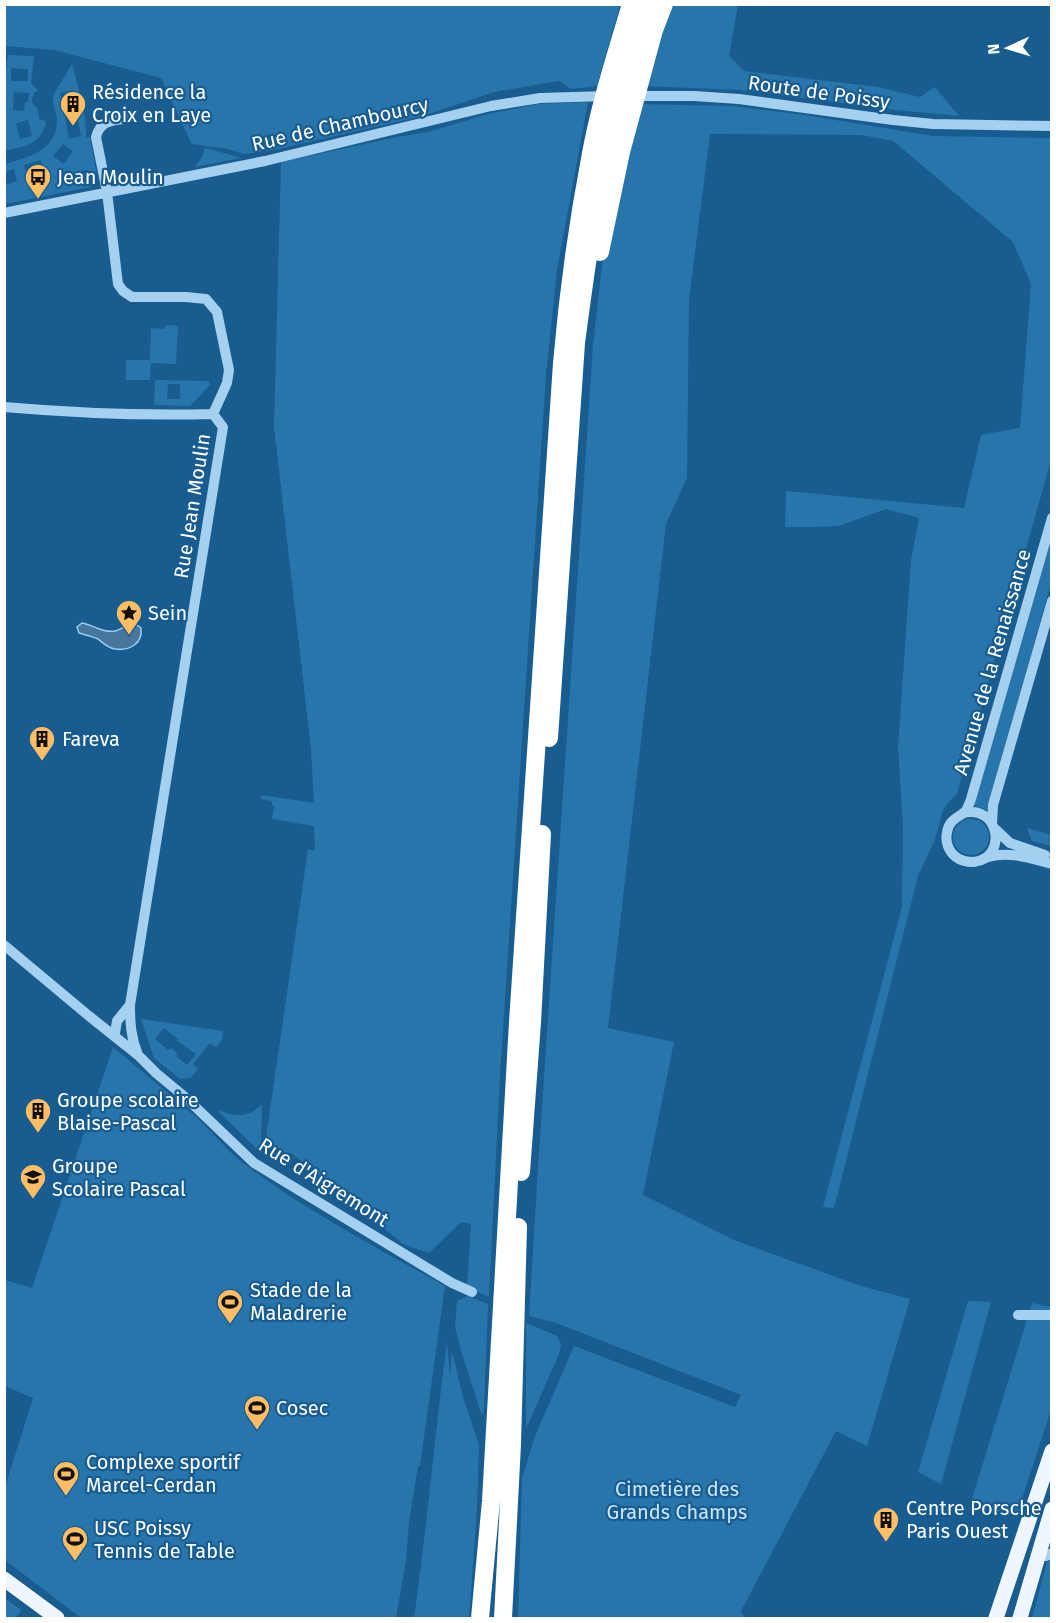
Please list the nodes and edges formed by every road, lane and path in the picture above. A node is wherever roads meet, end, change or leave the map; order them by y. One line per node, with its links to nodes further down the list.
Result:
1 (631, 4): 30 (highway)
2 (646, 4): 9 (highway)
3 (664, 4): 9 (highway)
4 (581, 96): 6 (street, Route de Poissy); 7 (street, Rue de Chambourcy)
5 (129, 118): 7 (street)
6 (1052, 126)
7 (107, 192): 8 (street, Rue de Chambourcy); 11 (street, Rue Jean Moulin)
8 (4, 213)
9 (574, 383): 30 (highway)
10 (4, 408): 11 (street)
11 (213, 414): 20 (street, Rue Jean Moulin)
12 (1052, 518): 14 (street, Avenue de la Renaissance)
13 (1052, 601): 15 (street, Avenue de la Renaissance)
14 (963, 813): 15 (street); 17 (street)
15 (993, 826): 16 (street); 17 (street)
16 (1052, 857)
17 (985, 858): 18 (street)
18 (1052, 864)
19 (4, 945): 21 (street, Rue d'Aigremont)
20 (130, 1005): 22 (street); 23 (street, Rue Jean Moulin)
21 (95, 1021): 22 (street); 24 (street, Rue d'Aigremont)
22 (117, 1021): 24 (street)
23 (130, 1027): 24 (street); 25 (street, Rue Jean Moulin)
24 (113, 1034): 25 (street, Rue d'Aigremont)
25 (138, 1055): 26 (street, Rue d'Aigremont)
26 (472, 1292)
27 (1018, 1315): 28 (street)
28 (1052, 1315)
29 (1052, 1453): 40 (main road); 41 (main road)
30 (500, 1501): 36 (highway); 37 (highway); 38 (highway); 39 (highway)
31 (1052, 1509): 42 (main road)
32 (1052, 1537): 33 (main road)
33 (1049, 1554): 43 (main road)
34 (4, 1579): 35 (main road)
35 (57, 1618)
36 (480, 1618)
37 (490, 1618)
38 (503, 1618)
39 (511, 1618)
40 (996, 1618)
41 (1004, 1618)
42 (1020, 1618)
43 (1028, 1618)

